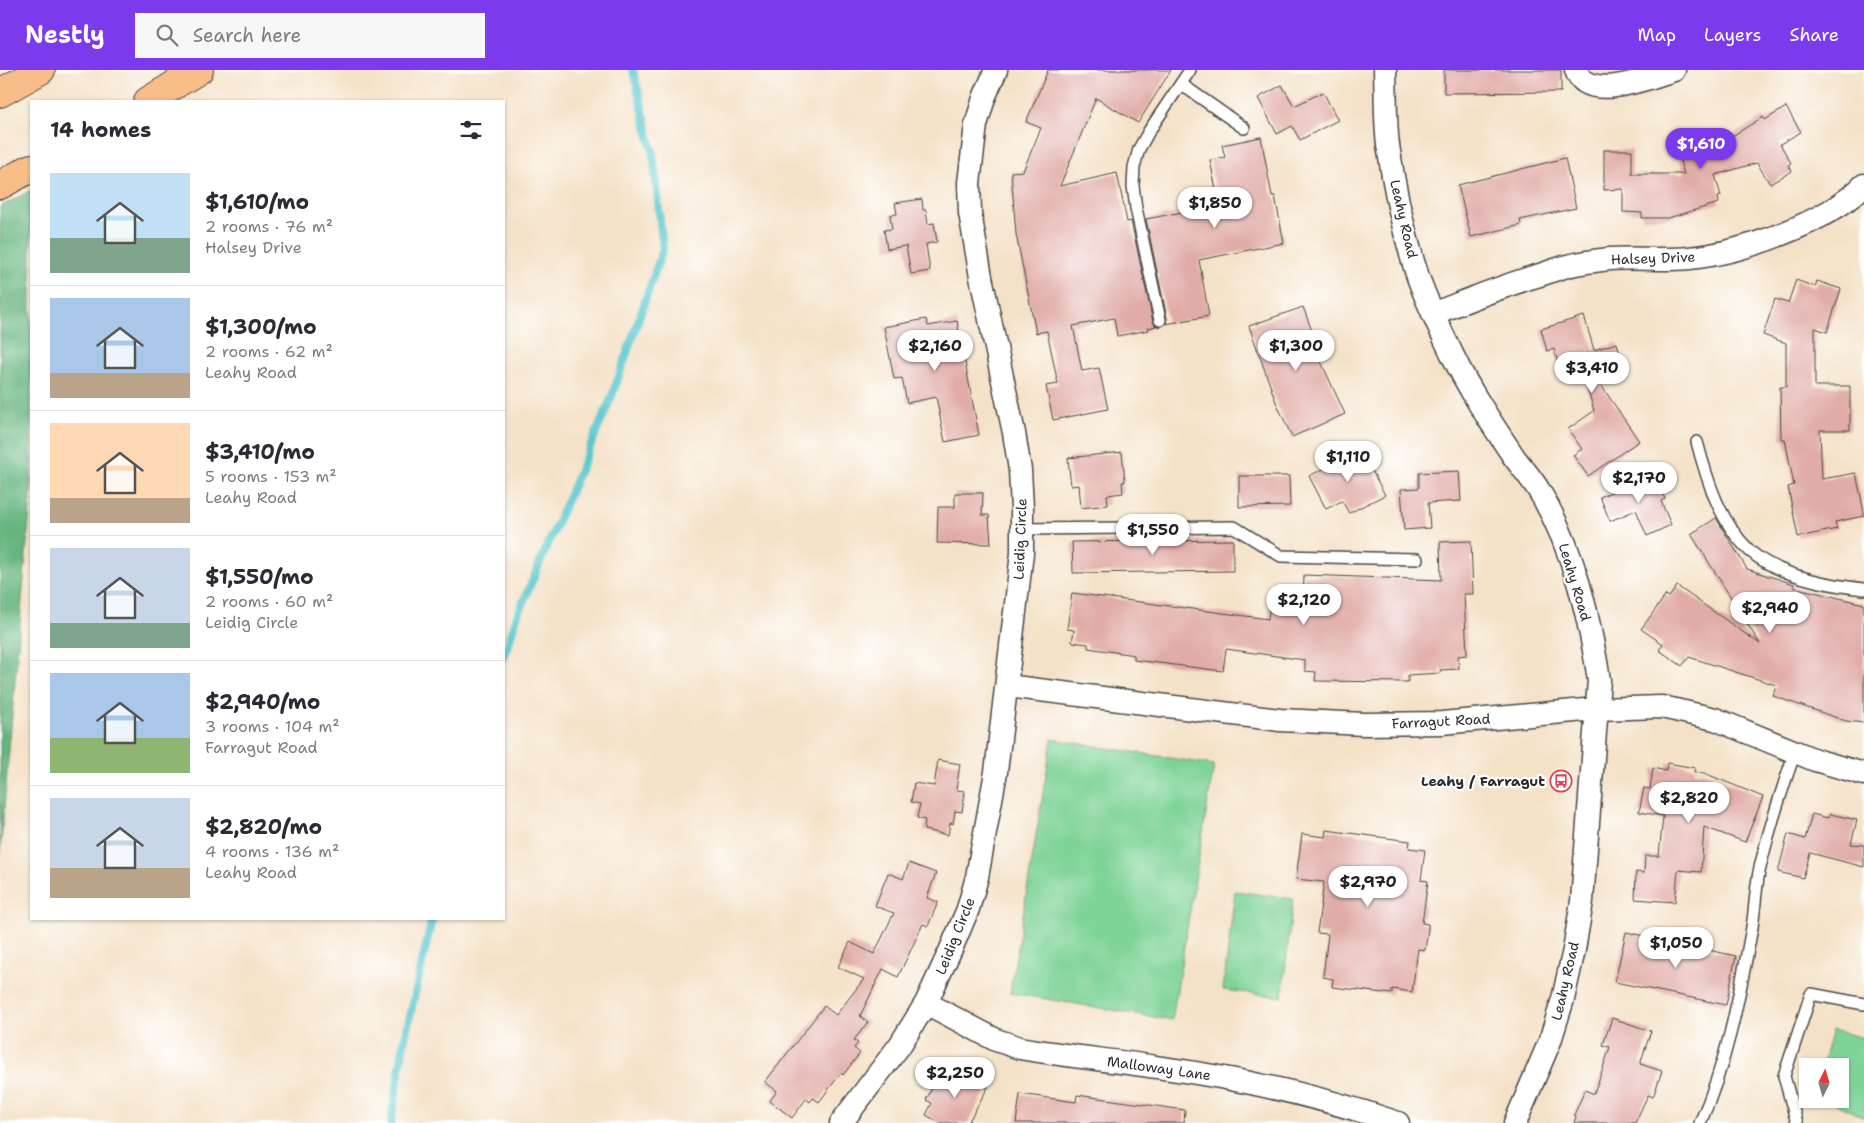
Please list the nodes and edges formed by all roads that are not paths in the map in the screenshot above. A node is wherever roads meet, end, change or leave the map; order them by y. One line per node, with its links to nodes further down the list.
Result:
1 (41, 70): 9 (highway)
2 (199, 70): 10 (highway)
3 (996, 70): 18 (street, Leidig Circle)
4 (1190, 70): 8 (lane)
5 (1385, 70): 15 (street, Leahy Road)
6 (1576, 70): 7 (street)
7 (1674, 70)
8 (1180, 84): 11 (lane); 16 (lane)
9 (0, 93)
10 (150, 100)
11 (1244, 128)
12 (30, 169): 13 (highway)
13 (0, 185)
14 (1860, 198): 15 (street, Halsey Drive)
15 (1433, 314): 22 (street, Leahy Road)
16 (1160, 320)
17 (1697, 442): 20 (lane)
18 (1022, 529): 19 (lane); 21 (street, Leidig Circle)
19 (1417, 559)
20 (1864, 589)
21 (1007, 686): 22 (street, Farragut Road); 25 (street, Leidig Circle)
22 (1596, 709): 23 (street, Farragut Road); 29 (street, Leahy Road)
23 (1795, 752): 24 (street, Farragut Road); 30 (lane)
24 (1864, 774)
25 (926, 1003): 27 (street, Leidig Circle); 28 (street, Malloway Lane)
26 (1864, 1004): 31 (lane)
27 (841, 1123)
28 (1398, 1123)
29 (1515, 1123)
30 (1700, 1123)
31 (1796, 1123)

